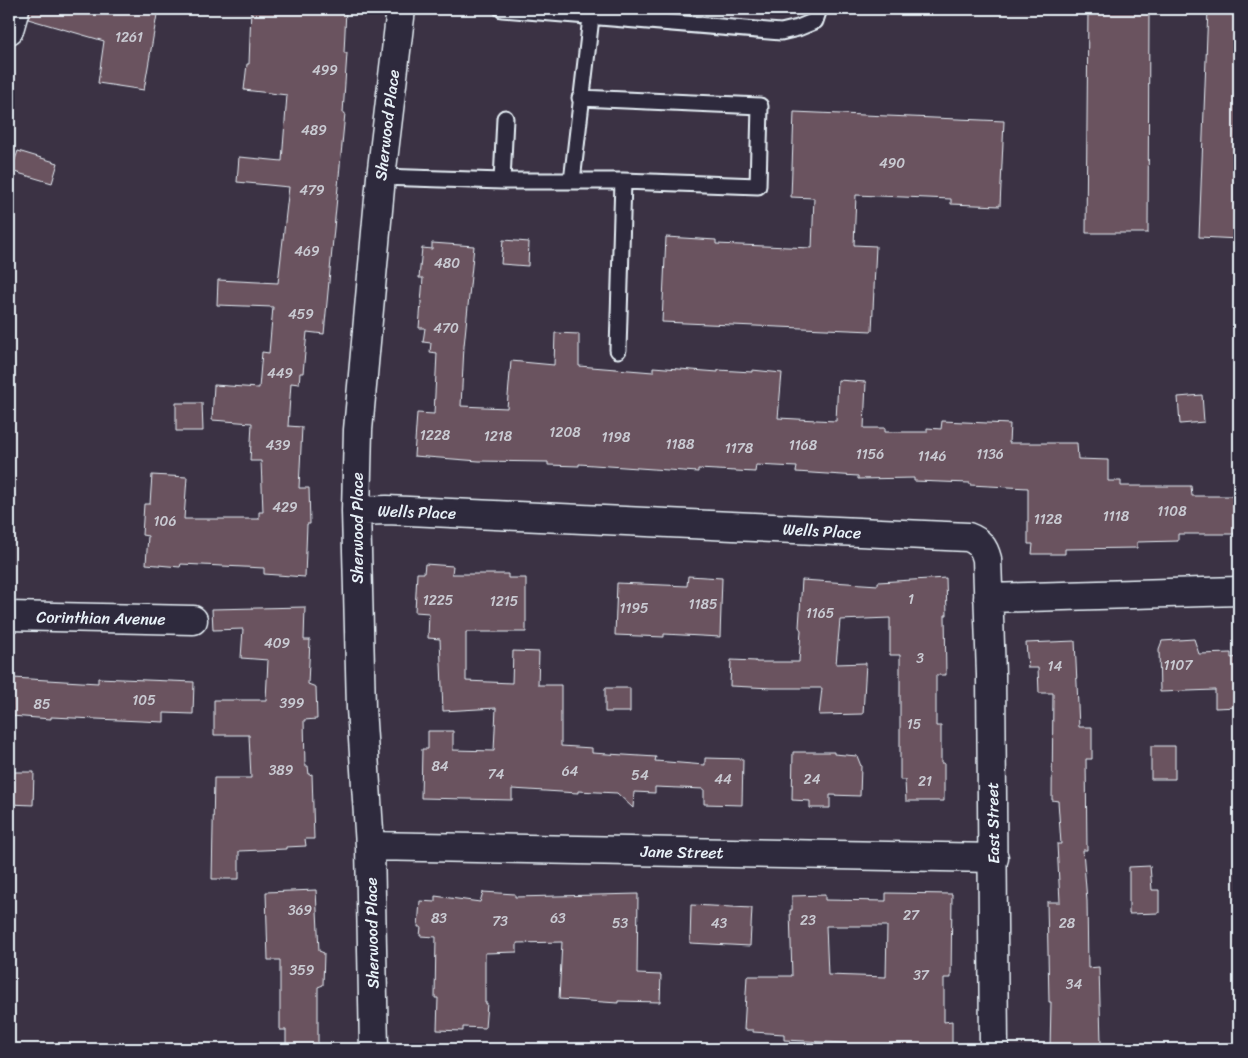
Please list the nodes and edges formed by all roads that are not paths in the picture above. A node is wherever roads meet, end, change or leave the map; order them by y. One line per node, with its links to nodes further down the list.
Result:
1 (15, 9): 6 (street)
2 (401, 9): 9 (street, Sherwood Place)
3 (502, 9): 5 (lane)
4 (819, 9): 5 (lane)
5 (591, 13): 7 (lane)
6 (9, 30)
7 (580, 98): 11 (lane); 12 (lane)
8 (505, 118): 10 (lane)
9 (381, 177): 10 (lane); 14 (street, Sherwood Place)
10 (502, 180): 11 (lane)
11 (572, 181): 12 (lane)
12 (623, 181): 13 (lane)
13 (618, 350)
14 (356, 511): 16 (street, Wells Place); 19 (street, Sherwood Place)
15 (1239, 591): 16 (street)
16 (988, 598): 20 (street, East Street)
17 (9, 616): 18 (street, Corinthian Avenue)
18 (193, 620)
19 (370, 846): 20 (street, Jane Street); 21 (street, Sherwood Place)
20 (994, 858): 22 (street, East Street)
21 (374, 1049)
22 (994, 1049)

